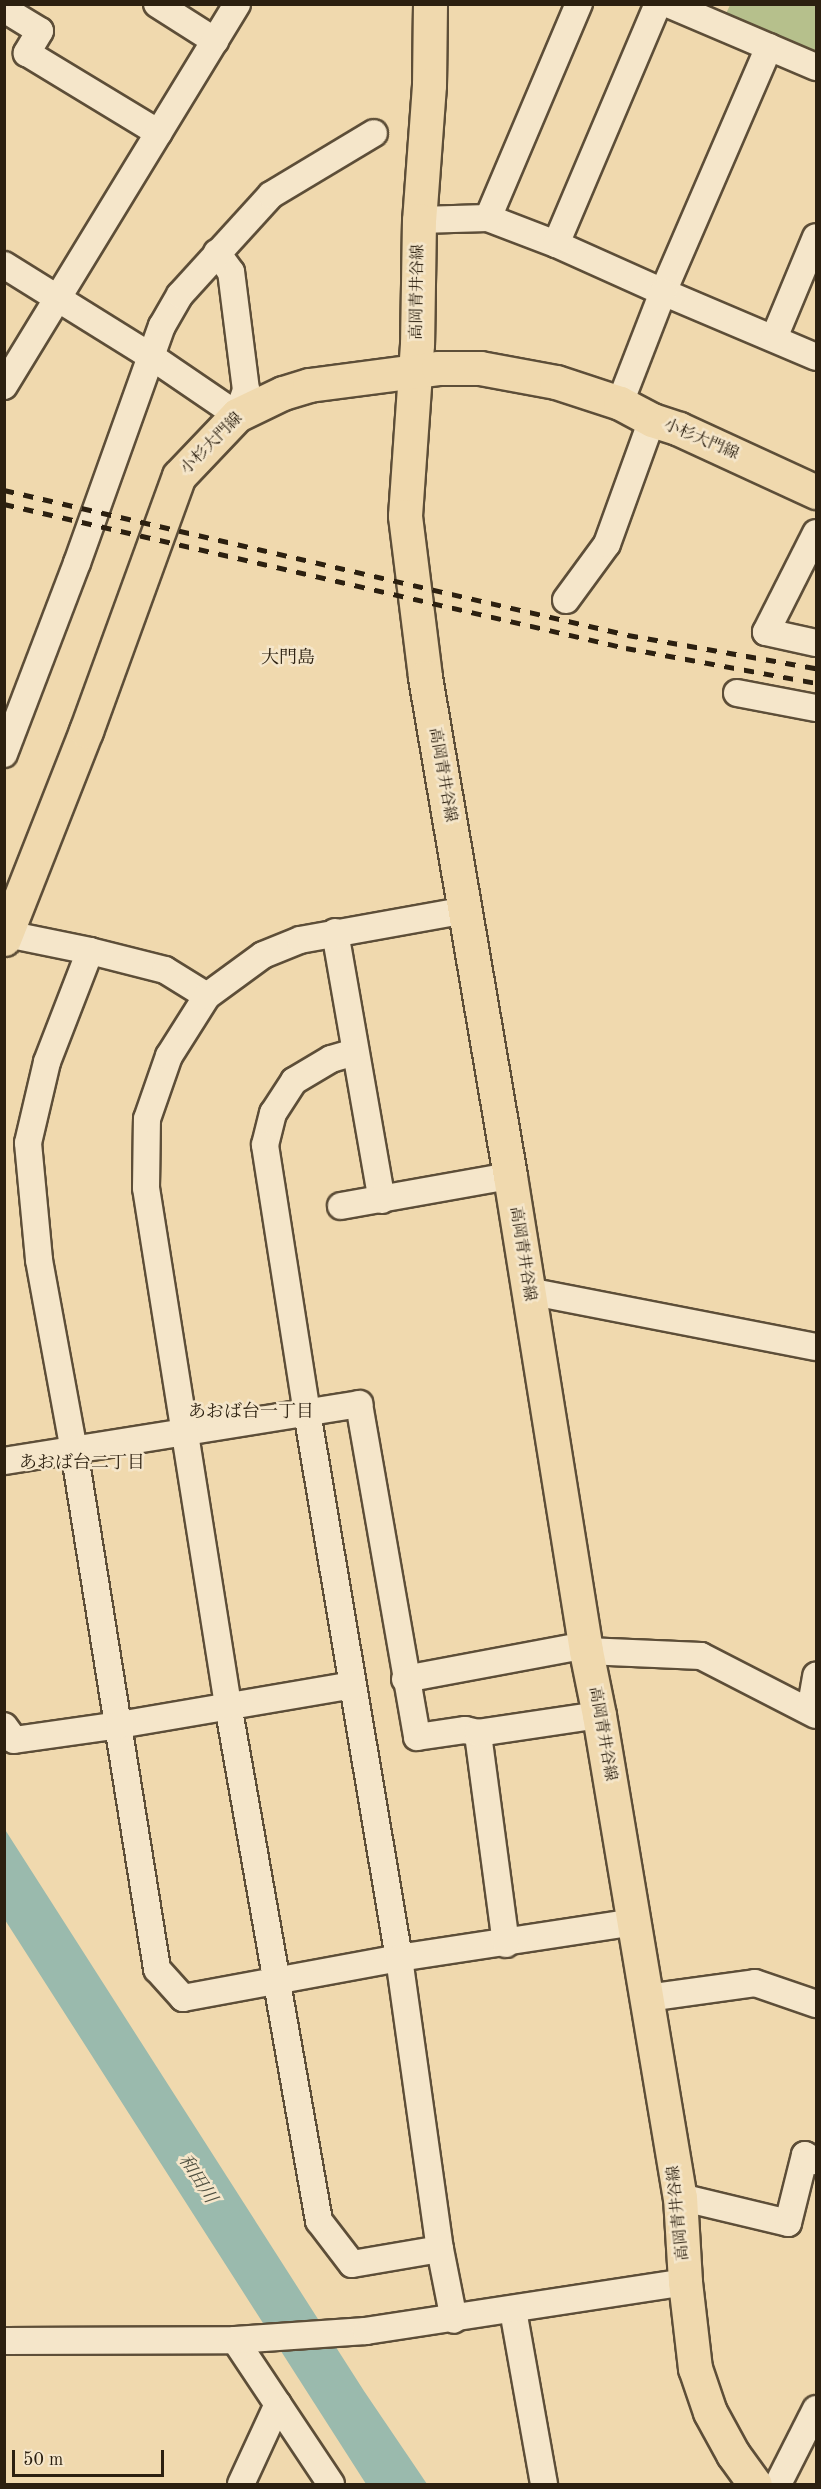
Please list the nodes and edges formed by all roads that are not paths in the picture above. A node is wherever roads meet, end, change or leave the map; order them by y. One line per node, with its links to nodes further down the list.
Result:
1 (156, 4): 8 (street)
2 (237, 4): 8 (street)
3 (430, 4): 14 (main road, 高岡青井谷線)
4 (579, 4): 13 (street)
5 (658, 4): 16 (street)
6 (668, 4): 9 (street)
7 (4, 9): 12 (street)
8 (215, 41): 12 (street)
9 (769, 47): 10 (street); 19 (street)
10 (816, 68)
11 (374, 133): 17 (street)
12 (159, 134): 20 (street)
13 (488, 218): 14 (street); 16 (street)
14 (419, 220): 24 (main road, 高岡青井谷線)
15 (816, 237): 21 (street)
16 (556, 244): 19 (street)
17 (217, 253): 22 (street); 27 (street)
18 (4, 265): 20 (street)
19 (663, 292): 21 (street); 26 (street)
20 (57, 299): 22 (street); 25 (street)
21 (774, 338): 23 (street)
22 (152, 357): 27 (street); 35 (street)
23 (816, 357)
24 (414, 372): 26 (main road, 小杉大門線); 27 (main road, 小杉大門線); 36 (main road, 高岡青井谷線)
25 (4, 386)
26 (620, 403): 28 (main road, 小杉大門線)
27 (237, 415): 38 (main road, 小杉大門線)
28 (652, 420): 29 (main road, 小杉大門線); 31 (street)
29 (816, 492)
30 (816, 533): 32 (street)
31 (566, 600)
32 (816, 643)
33 (737, 693): 34 (street)
34 (816, 708)
35 (4, 754)
36 (466, 909): 37 (street); 42 (main road, 高岡青井谷線)
37 (335, 932): 40 (street); 41 (street)
38 (6, 937): 39 (street)
39 (90, 951): 40 (street); 49 (street)
40 (207, 996): 48 (street)
41 (355, 1052): 43 (street); 47 (street)
42 (510, 1176): 43 (street); 45 (main road, 高岡青井谷線)
43 (382, 1200): 44 (street)
44 (341, 1206)
45 (528, 1291): 46 (street); 51 (main road, 高岡青井谷線)
46 (816, 1347)
47 (307, 1412): 48 (street); 53 (street); 54 (street)
48 (185, 1431): 49 (street); 55 (street)
49 (74, 1450): 50 (street); 58 (street)
50 (4, 1461)
51 (586, 1648): 53 (street); 56 (street); 57 (main road, 高岡青井谷線)
52 (816, 1676): 56 (street)
53 (405, 1679): 60 (street)
54 (353, 1685): 55 (street); 63 (street)
55 (228, 1705): 58 (street); 64 (street)
56 (813, 1713)
57 (600, 1715): 60 (street); 61 (main road, 高岡青井谷線)
58 (118, 1725): 59 (street); 64 (street)
59 (4, 1726)
60 (478, 1733): 62 (street)
61 (634, 1922): 62 (street); 65 (main road, 高岡青井谷線)
62 (506, 1944): 63 (street)
63 (399, 1958): 64 (street); 69 (street)
64 (276, 1983): 69 (street)
65 (647, 1998): 66 (street); 68 (main road, 高岡青井谷線)
66 (816, 2004)
67 (816, 2161): 68 (street)
68 (680, 2197): 70 (main road, 高岡青井谷線)
69 (440, 2249): 72 (street)
70 (685, 2282): 71 (street); 80 (main road, 高岡青井谷線)
71 (513, 2310): 72 (street); 79 (street)
72 (454, 2320): 73 (street)
73 (235, 2340): 74 (street); 75 (street)
74 (4, 2341)
75 (278, 2404): 77 (street); 78 (street)
76 (816, 2409): 81 (street)
77 (241, 2484)
78 (331, 2484)
79 (544, 2484)
80 (755, 2484)
81 (778, 2484)

